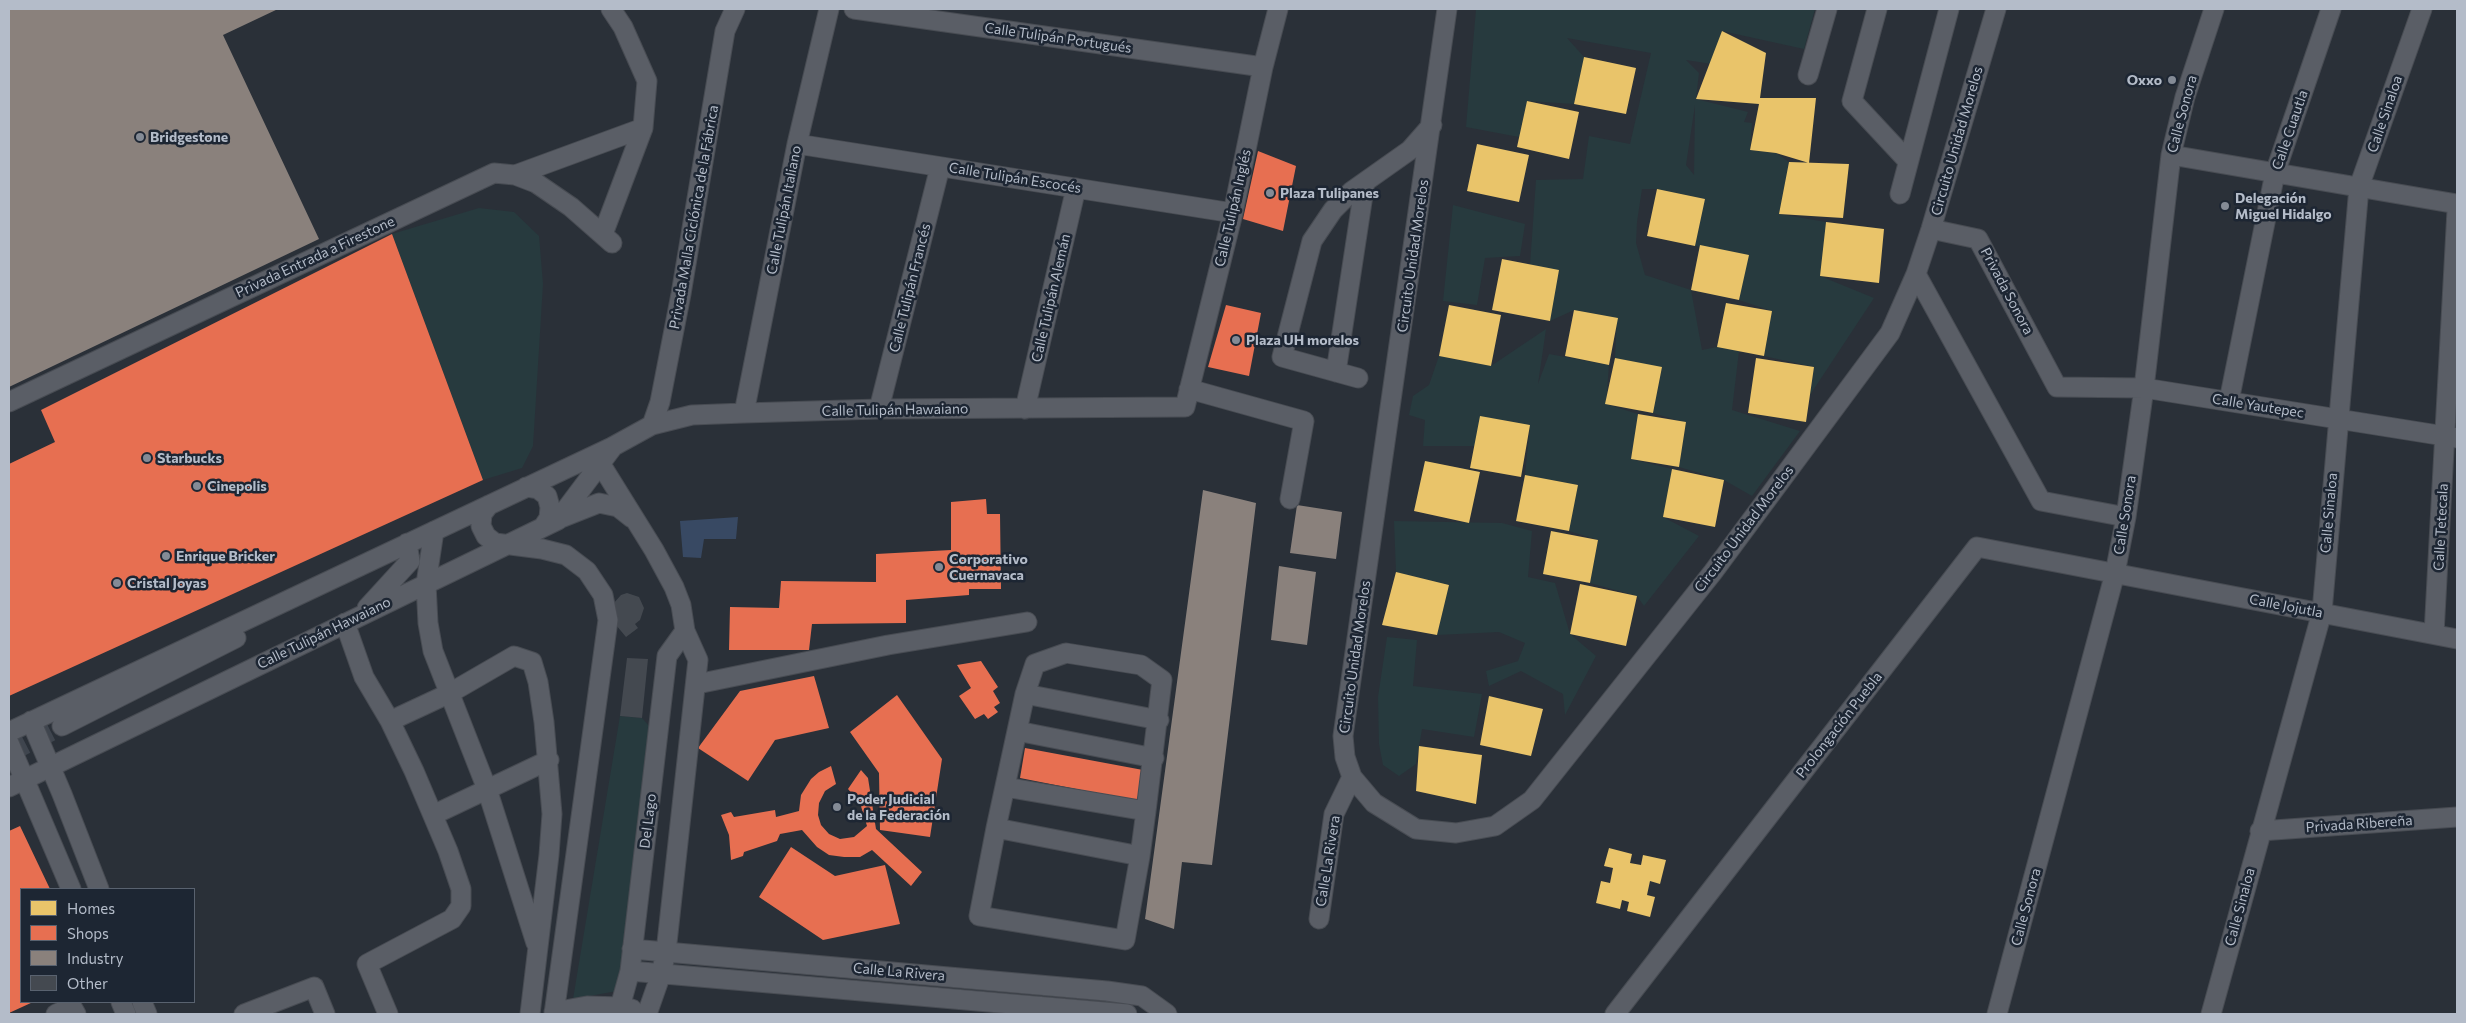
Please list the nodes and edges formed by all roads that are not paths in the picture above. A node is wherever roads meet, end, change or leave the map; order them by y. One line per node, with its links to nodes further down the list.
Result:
1 (611, 9): 17 (street)
2 (735, 9): 45 (street, Privada Malla Ciclónica de la Fábrica)
3 (829, 9): 18 (street, Calle Tulipán Italiano)
4 (854, 9): 14 (street, Calle Tulipán Portugués)
5 (1278, 9): 14 (street, Calle Tulipán Inglés)
6 (1447, 9): 16 (street, Circuito Unidad Morelos)
7 (1827, 9): 15 (street)
8 (1877, 9): 20 (street)
9 (1949, 9): 20 (street)
10 (1996, 9): 31 (street, Circuito Unidad Morelos)
11 (2214, 9): 19 (street, Calle Sonora)
12 (2331, 9): 22 (street, Calle Cuautla)
13 (2422, 9): 25 (street, Calle Sinaloa)
14 (1263, 67): 30 (street, Calle Tulipán Inglés)
15 (1808, 75)
16 (1432, 125): 24 (street); 79 (street, Circuito Unidad Morelos)
17 (643, 128): 23 (street); 23 (street, Privada Entrada a Firestone)
18 (797, 144): 21 (street, Calle Tulipán Escocés); 43 (street, Calle Tulipán Italiano)
19 (2171, 155): 22 (street); 36 (street, Calle Sonora)
20 (1907, 160): 27 (street)
21 (940, 167): 26 (street, Calle Tulipán Escocés); 41 (street, Calle Tulipán Francés)
22 (2275, 173): 25 (street); 39 (street, Calle Cuautla)
23 (515, 175): 38 (street, Privada Entrada a Firestone)
24 (1365, 182): 33 (street); 33 (street)
25 (2359, 187): 28 (street); 44 (street, Calle Sinaloa)
26 (1076, 188): 30 (street, Calle Tulipán Escocés); 42 (street, Calle Tulipán Alemán)
27 (1900, 194)
28 (2457, 204)
29 (2457, 210): 46 (street, Calle Tetecala)
30 (1233, 213): 37 (street, Calle Tulipán Inglés)
31 (1931, 229): 32 (street, Circuito Unidad Morelos); 35 (street, Privada Sonora)
32 (1916, 274): 51 (street); 79 (street, Circuito Unidad Morelos)
33 (1336, 372): 34 (street)
34 (1358, 378)
35 (2057, 387): 36 (street, Calle Yautepec)
36 (2144, 388): 39 (street, Calle Yautepec); 51 (street, Calle Sonora)
37 (1189, 389): 40 (street, Calle Tulipán Inglés); 49 (street)
38 (9, 402)
39 (2229, 402): 44 (street, Calle Yautepec)
40 (1185, 407): 42 (street, Calle Tulipán Hawaiano)
41 (879, 409): 42 (street, Calle Tulipán Hawaiano); 43 (street, Calle Tulipán Hawaiano)
42 (1025, 409)
43 (744, 413): 45 (street, Calle Tulipán Hawaiano)
44 (2337, 418): 46 (street, Calle Yautepec); 60 (street, Calle Sinaloa)
45 (652, 425): 47 (street, Calle Tulipán Hawaiano)
46 (2452, 437): 64 (street, Calle Tetecala)
47 (598, 459): 48 (street, Calle Tulipán Hawaiano); 52 (street); 53 (street, Calle Tulipán Hawaiano)
48 (526, 487): 50 (street, Calle Tulipán Hawaiano); 53 (street)
49 (1290, 499)
50 (489, 505): 54 (street, Calle Tulipán Hawaiano); 56 (street)
51 (2126, 517): 57 (street, Calle Sonora)
52 (634, 521): 53 (street); 63 (street)
53 (550, 524): 56 (street, Calle Tulipán Hawaiano)
54 (434, 530): 55 (street, Calle Tulipán Hawaiano); 59 (street)
55 (407, 543): 58 (street, Calle Tulipán Hawaiano); 61 (street)
56 (507, 544): 59 (street, Calle Tulipán Hawaiano); 100 (street)
57 (2115, 573): 60 (street, Calle Jojutla); 110 (street, Prolongación Puebla); 111 (street, Calle Sonora)
58 (328, 581): 70 (street, Calle Tulipán Hawaiano); 72 (street)
59 (426, 584): 61 (street, Calle Tulipán Hawaiano); 67 (street)
60 (2322, 612): 64 (street, Calle Jojutla); 87 (street, Calle Sinaloa)
61 (352, 620): 71 (street); 78 (street, Calle Tulipán Hawaiano)
62 (1026, 622): 66 (street)
63 (685, 631): 66 (street); 93 (street, Del Lago)
64 (2434, 634): 65 (street, Calle Jojutla)
65 (2457, 639)
66 (697, 684): 94 (street)
67 (450, 693): 71 (street); 77 (street); 82 (street)
68 (1025, 694): 69 (street); 69 (street); 73 (street)
69 (1159, 720): 76 (street)
70 (31, 721): 74 (street, Calle Tulipán Hawaiano); 78 (street)
71 (390, 721): 84 (street)
72 (62, 726)
73 (1017, 731): 76 (street); 81 (street)
74 (9, 732)
75 (9, 743): 80 (street)
76 (1154, 758): 83 (street)
77 (548, 760): 82 (street); 92 (street)
78 (50, 767): 80 (street, Calle Tulipán Hawaiano); 90 (street)
79 (1352, 777): 91 (street, Calle La Rivera)
80 (17, 783): 89 (street)
81 (1005, 787): 83 (street); 86 (street)
82 (487, 789): 84 (street); 92 (street)
83 (1146, 811): 88 (street)
84 (433, 815): 106 (street)
85 (2457, 816): 87 (street, Privada Ribereña)
86 (996, 828): 88 (street); 88 (street)
87 (2260, 831): 112 (street, Calle Sinaloa)
88 (1140, 856)
89 (71, 888)
90 (99, 888)
91 (1319, 919)
92 (537, 949): 107 (street)
93 (632, 949): 94 (street, Calle La Rivera); 95 (street, Del Lago)
94 (666, 952): 96 (street); 97 (street, Calle La Rivera)
95 (630, 971): 96 (street, Calle La Rivera); 98 (street, Del Lago)
96 (661, 974): 99 (street, Calle La Rivera); 108 (street)
97 (1107, 991): 99 (street); 101 (street, Calle La Rivera)
98 (620, 1010): 100 (street); 108 (street)
99 (1105, 1012): 109 (street, Calle La Rivera)
100 (554, 1013)
101 (1157, 1013)
102 (56, 1014): 103 (street)
103 (76, 1014)
104 (244, 1014): 105 (street)
105 (325, 1014)
106 (388, 1014)
107 (530, 1014)
108 (647, 1014)
109 (1127, 1014)
110 (1615, 1014)
111 (1998, 1014)
112 (2211, 1014)

